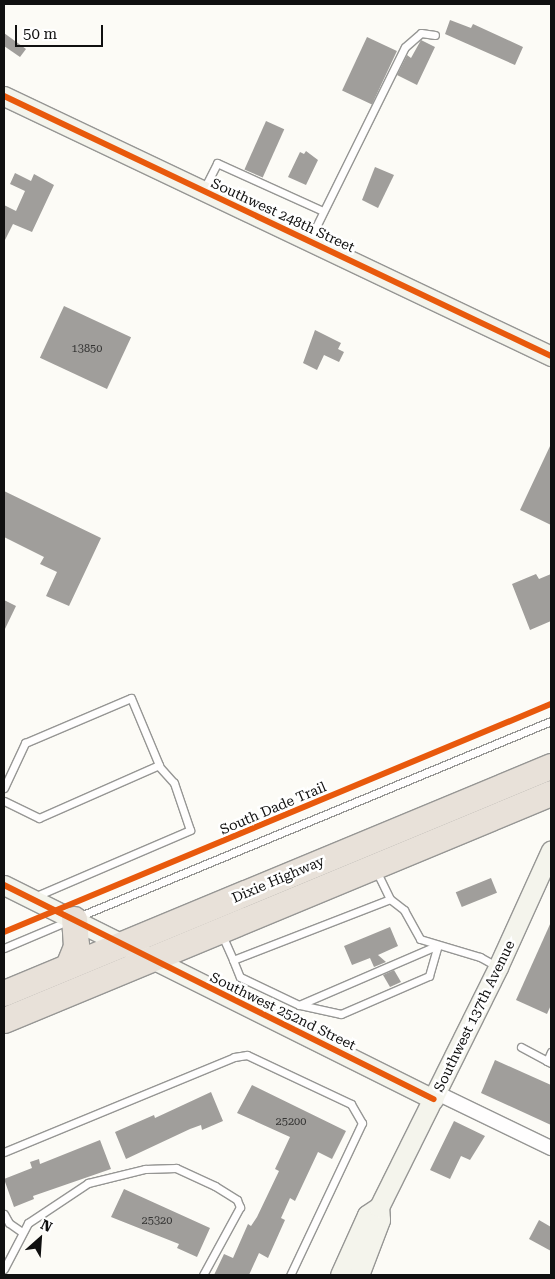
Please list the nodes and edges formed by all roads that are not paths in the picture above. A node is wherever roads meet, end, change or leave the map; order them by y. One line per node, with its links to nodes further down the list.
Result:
1 (435, 35): 4 (lane)
2 (4, 96): 3 (street, Southwest 248th Street)
3 (203, 192): 4 (lane); 5 (street, Southwest 248th Street)
4 (323, 211): 5 (lane)
5 (309, 241): 6 (street, Southwest 248th Street)
6 (551, 356)
7 (551, 722): 19 (lane)
8 (158, 765): 11 (lane); 13 (lane); 17 (lane)
9 (551, 766): 10 (highway, Dixie Highway)
10 (507, 784): 15 (highway); 21 (highway, Dixie Highway)
11 (4, 788)
12 (551, 793): 15 (highway, Dixie Highway)
13 (4, 801)
14 (551, 850): 27 (street, Southwest 137th Avenue)
15 (374, 866): 18 (lane); 20 (highway, Dixie Highway)
16 (4, 885): 17 (street, Southwest 252nd Street)
17 (31, 898): 19 (street, Southwest 252nd Street)
18 (390, 899): 22 (lane); 25 (lane)
19 (74, 919): 21 (street, Southwest 252nd Street); 23 (lane); 26 (highway)
20 (220, 930): 24 (highway, Dixie Highway); 25 (lane)
21 (122, 944): 24 (street, Southwest 252nd Street); 26 (highway, Dixie Highway)
22 (438, 945): 27 (lane); 29 (lane); 29 (lane)
23 (4, 948)
24 (149, 959): 30 (highway, Dixie Highway); 34 (street, Southwest 252nd Street)
25 (233, 960): 29 (lane)
26 (68, 966): 28 (highway, Dixie Highway)
27 (498, 967): 34 (street, Southwest 137th Avenue)
28 (4, 993)
29 (299, 1005)
30 (4, 1020)
31 (521, 1048): 33 (lane)
32 (551, 1052): 33 (lane)
33 (549, 1062)
34 (435, 1096): 35 (street, Southwest 252nd Street); 37 (street, Southwest 137th Avenue)
35 (551, 1148)
36 (4, 1152): 43 (lane)
37 (379, 1207): 41 (street, Southwest 137th Avenue); 44 (street, Southwest 137th Avenue)
38 (4, 1214): 39 (lane)
39 (22, 1232): 40 (lane); 42 (lane)
40 (4, 1269)
41 (364, 1274)
42 (203, 1275)
43 (290, 1275)
44 (340, 1275)

